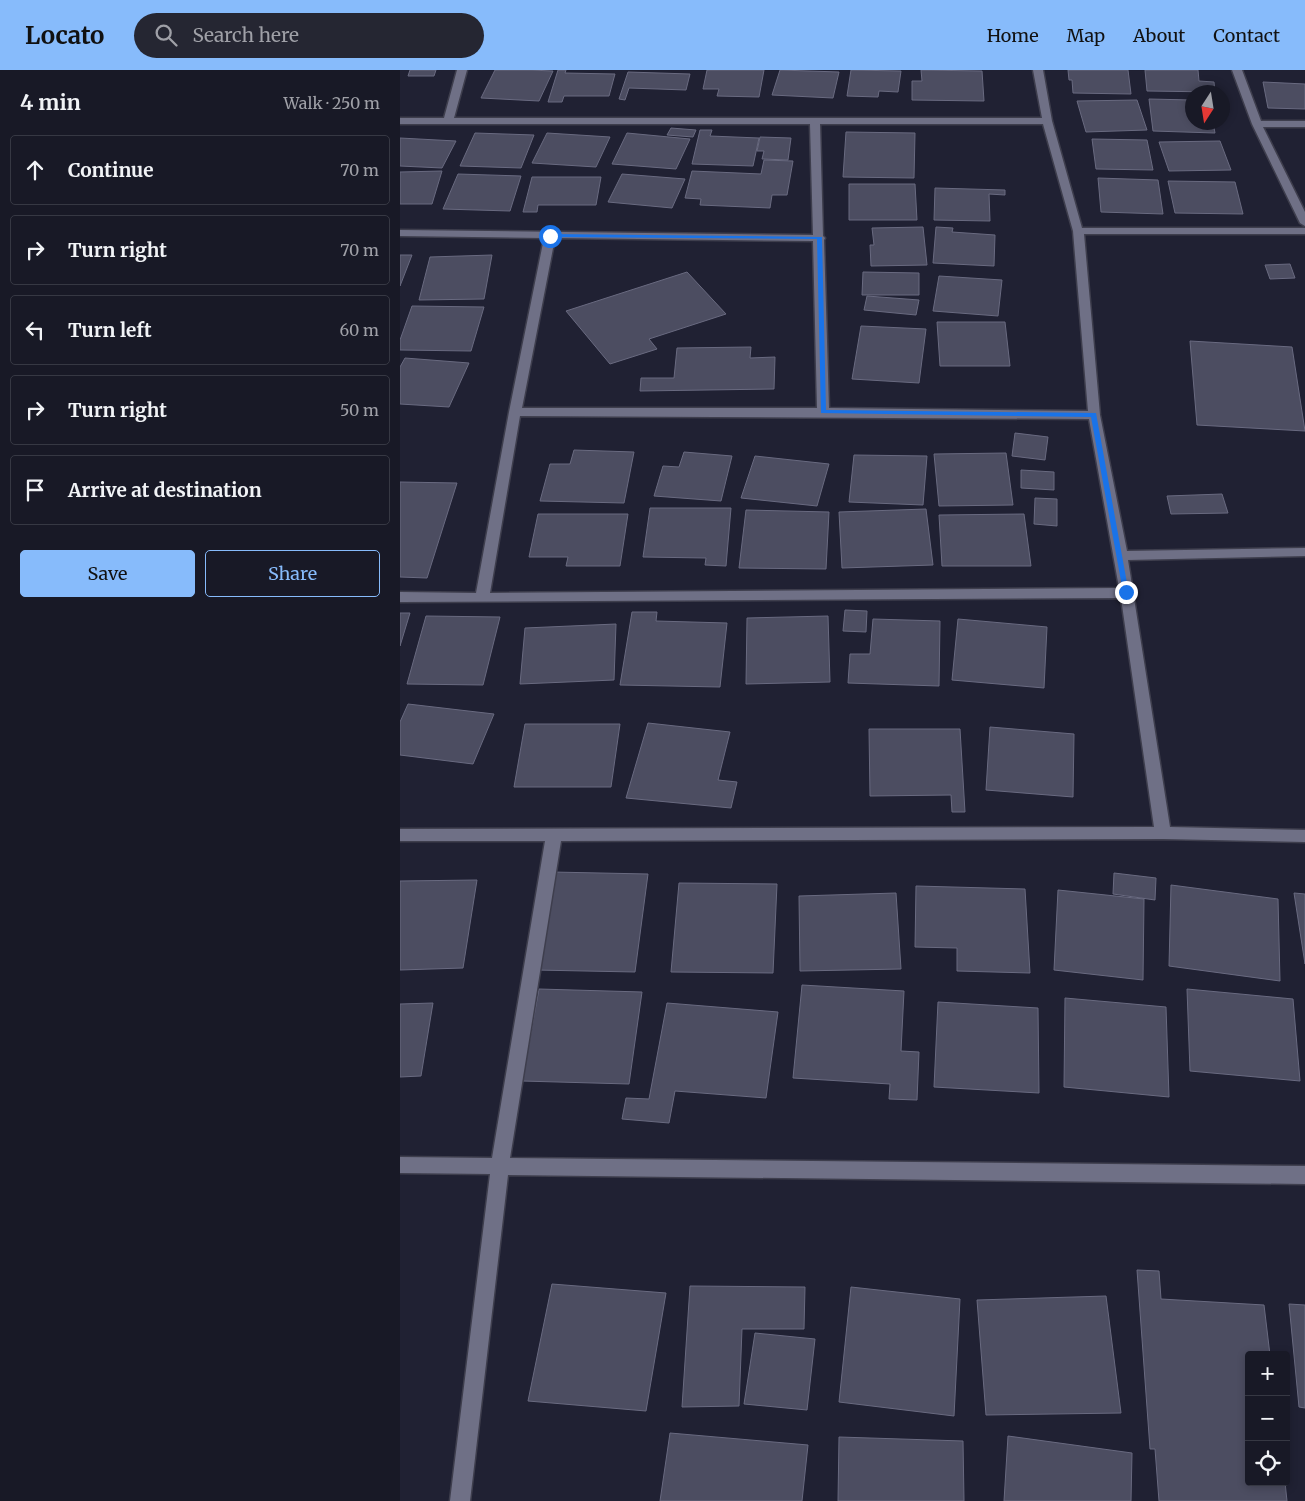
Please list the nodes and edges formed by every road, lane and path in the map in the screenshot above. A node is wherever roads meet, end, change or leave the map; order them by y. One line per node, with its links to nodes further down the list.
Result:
1 (462, 70): 5 (street)
2 (1038, 70): 6 (street)
3 (1237, 70): 8 (street)
4 (400, 121): 5 (street)
5 (448, 121): 7 (street)
6 (1047, 121): 7 (street); 11 (street)
7 (815, 123): 15 (street)
8 (1257, 124): 9 (street); 10 (street)
9 (1305, 124)
10 (1305, 223)
11 (1078, 231): 12 (street); 18 (street)
12 (1305, 231)
13 (400, 233): 14 (street)
14 (550, 236): 15 (street); 16 (street)
15 (820, 238): 17 (street)
16 (515, 412): 17 (street); 23 (street)
17 (823, 412): 18 (street)
18 (1094, 415): 20 (street)
19 (1305, 552): 20 (street)
20 (1121, 556): 21 (street)
21 (1126, 592): 23 (street); 24 (street)
22 (400, 597): 23 (street)
23 (482, 598)
24 (1163, 833): 25 (street); 27 (street)
25 (554, 834): 26 (street); 29 (street)
26 (400, 835)
27 (1305, 836)
28 (400, 1165): 29 (street)
29 (500, 1166): 30 (street); 31 (street)
30 (1305, 1175)
31 (460, 1501)

